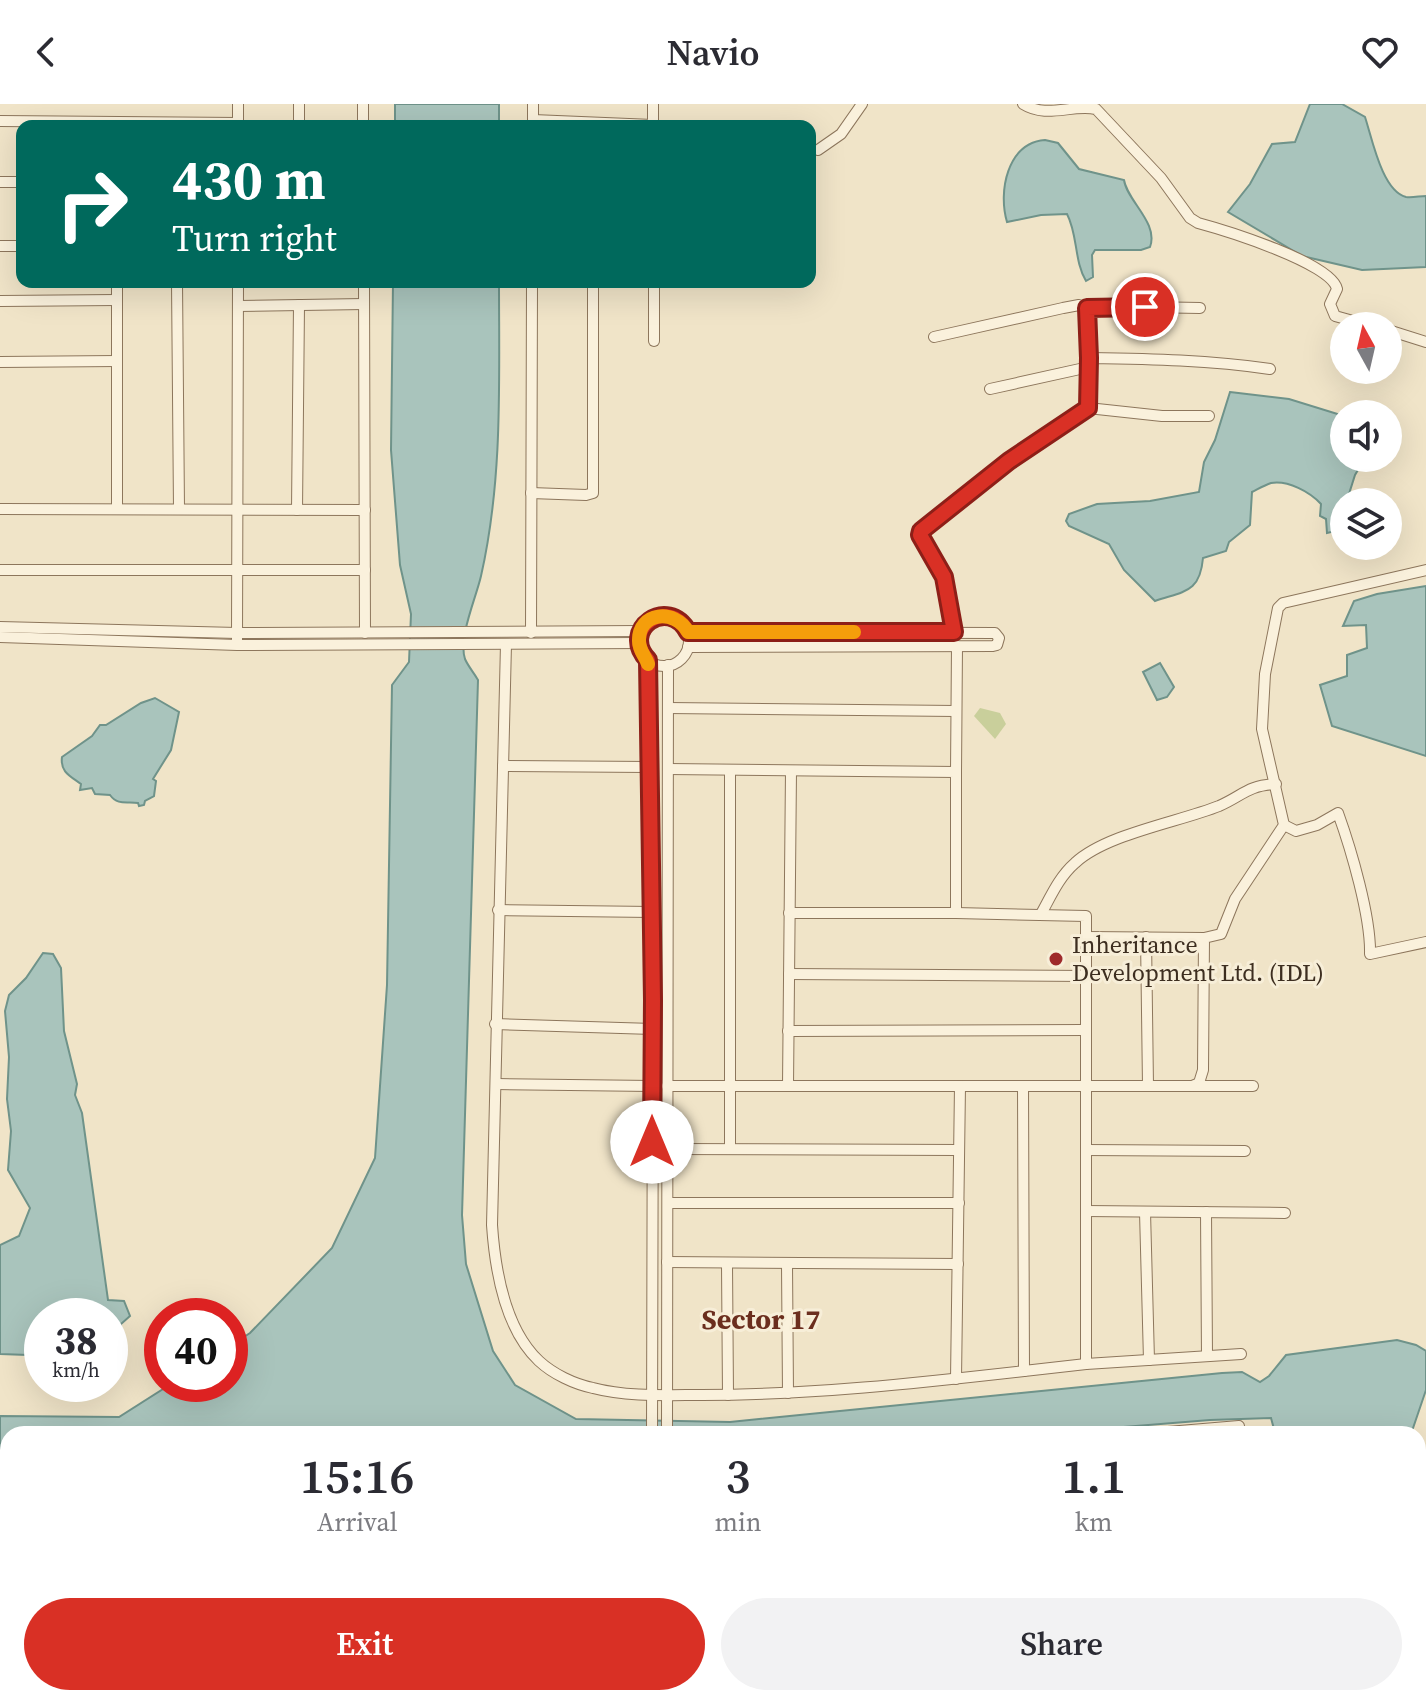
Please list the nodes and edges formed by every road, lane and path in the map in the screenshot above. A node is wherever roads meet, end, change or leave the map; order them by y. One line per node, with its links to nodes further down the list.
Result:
1 (862, 104): 3 (street)
2 (1023, 104): 18 (street)
3 (818, 150)
4 (117, 288): 11 (street)
5 (177, 288): 33 (street)
6 (238, 288): 15 (street)
7 (364, 288): 13 (street)
8 (532, 288): 30 (street)
9 (593, 288): 30 (street)
10 (654, 288): 21 (street)
11 (117, 300): 12 (street); 23 (street)
12 (0, 301)
13 (364, 304): 14 (street); 36 (street)
14 (299, 305): 15 (street); 35 (street)
15 (238, 306): 34 (street)
16 (1087, 308): 17 (street); 20 (street); 25 (street)
17 (1200, 308)
18 (1333, 312)
19 (1402, 334): 22 (street)
20 (934, 337)
21 (654, 341)
22 (1426, 342)
23 (117, 361): 24 (street); 31 (street)
24 (0, 362)
25 (1089, 362): 26 (street); 27 (street); 28 (street)
26 (1270, 369)
27 (990, 389)
28 (1088, 408): 29 (street); 44 (street)
29 (1209, 416)
30 (531, 493): 46 (street)
31 (117, 508): 32 (street); 33 (street)
32 (0, 509)
33 (179, 509): 34 (street)
34 (237, 510): 35 (street); 37 (street)
35 (297, 510): 36 (street)
36 (365, 510): 39 (street)
37 (237, 569): 38 (street); 39 (street); 49 (street)
38 (0, 570)
39 (365, 570): 45 (street)
40 (1426, 570): 65 (street)
41 (0, 627): 49 (street)
42 (641, 631): 43 (street); 46 (street); 51 (street)
43 (688, 632): 44 (street); 54 (street)
44 (954, 632): 53 (street)
45 (365, 633): 48 (street); 50 (street)
46 (531, 633): 48 (street)
47 (0, 637): 49 (street)
48 (493, 638): 50 (street); 52 (street)
49 (237, 639): 50 (street)
50 (281, 639)
51 (639, 643): 52 (street); 55 (street)
52 (506, 644): 59 (street)
53 (957, 646): 54 (street); 58 (street)
54 (688, 647): 56 (street)
55 (648, 660): 56 (street); 60 (street)
56 (668, 665): 57 (street)
57 (668, 708): 58 (street); 61 (street)
58 (956, 711): 64 (street)
59 (503, 766): 60 (street); 67 (street)
60 (649, 767): 68 (street)
61 (668, 769): 62 (street); 84 (street)
62 (730, 770): 63 (street); 85 (street)
63 (791, 771): 64 (street); 69 (street)
64 (956, 772): 70 (street)
65 (1276, 784): 66 (street); 71 (street)
66 (1284, 825): 74 (street); 75 (street)
67 (498, 910): 68 (street); 78 (street)
68 (652, 912): 79 (street)
69 (789, 913): 70 (street); 76 (street)
70 (956, 913): 71 (street)
71 (1041, 914): 72 (street)
72 (1086, 937): 73 (street); 77 (street)
73 (1146, 937): 74 (street); 90 (street)
74 (1204, 938): 91 (street)
75 (1426, 942)
76 (789, 974): 77 (street); 81 (street)
77 (1086, 976): 80 (street)
78 (495, 1024): 79 (street); 82 (street)
79 (653, 1029): 83 (street)
80 (1085, 1030): 81 (street); 89 (street)
81 (788, 1031): 86 (street)
82 (497, 1084): 83 (street); 116 (street)
83 (652, 1086): 116 (street)
84 (667, 1086): 85 (street); 94 (street)
85 (729, 1086): 86 (street); 93 (street)
86 (788, 1086): 87 (street)
87 (960, 1086): 88 (street); 95 (street)
88 (1023, 1086): 89 (street); 112 (street)
89 (1085, 1086): 90 (street); 96 (street)
90 (1148, 1086): 91 (street)
91 (1192, 1086): 92 (street)
92 (1253, 1086)
93 (730, 1148): 94 (street); 95 (street)
94 (667, 1149): 98 (street)
95 (959, 1150): 99 (street)
96 (1086, 1150): 97 (street); 100 (street)
97 (1245, 1151)
98 (668, 1203): 99 (street); 104 (street)
99 (959, 1203): 107 (street)
100 (1086, 1211): 101 (street); 111 (street)
101 (1145, 1212): 102 (street); 110 (street)
102 (1206, 1212): 103 (street); 109 (street)
103 (1285, 1213)
104 (667, 1262): 105 (street); 117 (street)
105 (727, 1264): 106 (street); 115 (street)
106 (787, 1264): 107 (street); 114 (street)
107 (958, 1264): 113 (street)
108 (1241, 1354): 109 (street)
109 (1207, 1356): 110 (street)
110 (1149, 1360): 111 (street)
111 (1086, 1364): 112 (street)
112 (1024, 1371): 113 (street)
113 (956, 1379): 114 (street)
114 (788, 1393): 115 (street)
115 (728, 1395): 117 (street)
116 (652, 1396): 117 (street); 118 (street)
117 (667, 1397): 119 (street)
118 (652, 1426)
119 (667, 1426)

